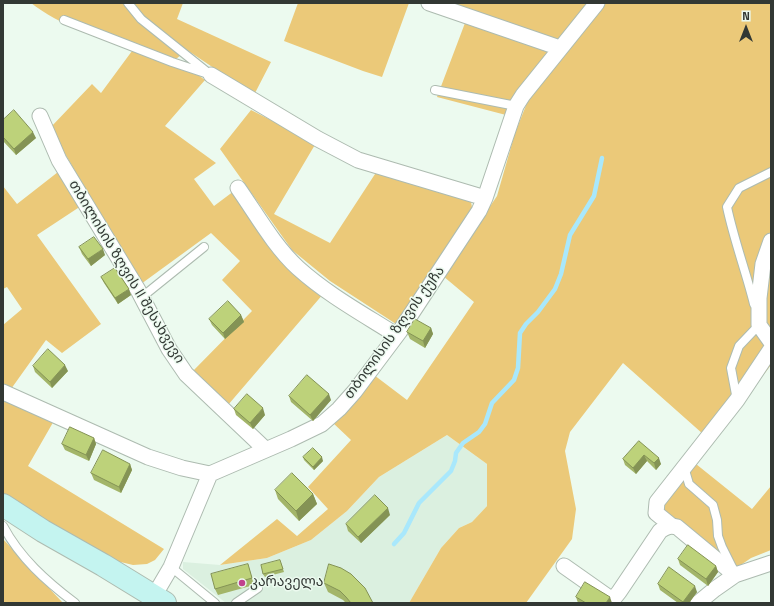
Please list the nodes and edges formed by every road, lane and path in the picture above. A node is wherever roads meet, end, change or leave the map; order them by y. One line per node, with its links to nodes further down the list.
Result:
1 (128, 3): 6 (lane)
2 (429, 3): 5 (street)
3 (597, 3): 5 (street, თბილისის ზღვის ქუჩა)
4 (64, 20): 6 (lane)
5 (560, 48): 8 (street, თბილისის ზღვის ქუჩა)
6 (211, 75): 12 (street)
7 (435, 90): 8 (lane)
8 (516, 106): 12 (street, თბილისის ზღვის ქუჩა)
9 (40, 116): 15 (street, თბილისის ზღვის II შესახვევი)
10 (771, 172): 16 (lane)
11 (238, 188): 17 (street)
12 (485, 198): 17 (street, თბილისის ზღვის ქუჩა)
13 (771, 241): 16 (street)
14 (204, 247): 15 (lane)
15 (142, 297): 22 (street, თბილისის ზღვის II შესახვევი)
16 (759, 325): 18 (street); 21 (lane)
17 (396, 335): 22 (street, თბილისის ზღვის ქუჩა)
18 (771, 342)
19 (771, 349): 21 (street)
20 (3, 392): 24 (street)
21 (737, 400): 23 (street)
22 (265, 449): 24 (street, თბილისის ზღვის ქუჩა)
23 (684, 467): 27 (street); 31 (lane)
24 (210, 474): 30 (street)
25 (3, 505): 33 (main road)
26 (3, 526): 34 (lane)
27 (672, 526): 29 (street); 31 (street)
28 (771, 563): 31 (street)
29 (564, 566)
30 (171, 567): 33 (street); 35 (lane)
31 (735, 575): 37 (street)
32 (258, 588): 36 (lane)
33 (157, 601)
34 (75, 603)
35 (215, 603)
36 (236, 603)
37 (698, 603)

